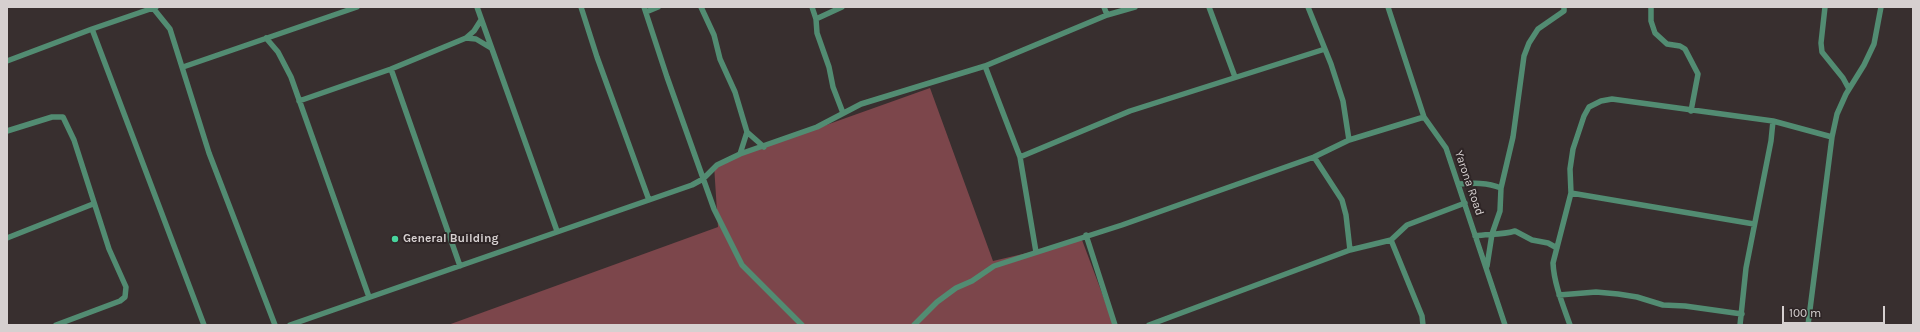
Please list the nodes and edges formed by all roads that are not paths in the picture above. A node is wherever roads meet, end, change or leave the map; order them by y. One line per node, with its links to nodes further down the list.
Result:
1 (155, 7): 22 (street); 29 (street)
2 (357, 7): 23 (street)
3 (477, 7): 21 (street)
4 (581, 7): 50 (street)
5 (658, 7): 18 (street)
6 (701, 7): 39 (street)
7 (812, 7): 20 (street)
8 (842, 7): 20 (street)
9 (1104, 7): 19 (street)
10 (1134, 7): 19 (street)
11 (1209, 7): 31 (street)
12 (1308, 7): 26 (street)
13 (1388, 7): 36 (street, Yarona Road)
14 (1564, 7): 48 (street)
15 (1651, 7): 34 (street)
16 (1825, 7): 32 (street)
17 (1881, 7): 32 (street)
18 (645, 10): 46 (street)
19 (1107, 15): 28 (street)
20 (816, 19): 35 (street)
21 (481, 20): 24 (street); 25 (street)
22 (92, 29): 27 (street); 69 (street)
23 (266, 38): 29 (street); 33 (street)
24 (466, 38): 25 (street); 30 (street)
25 (491, 48): 54 (street)
26 (1325, 49): 31 (street); 41 (street)
27 (7, 61)
28 (985, 66): 35 (street); 44 (street)
29 (184, 67): 70 (street)
30 (391, 69): 33 (street); 63 (street)
31 (1235, 77): 44 (street)
32 (1849, 89): 40 (street)
33 (299, 101): 66 (street)
34 (1691, 111): 37 (street); 49 (street)
35 (843, 113): 42 (street)
36 (1424, 117): 41 (street); 47 (street, Yarona Road)
37 (1773, 121): 40 (street); 53 (street)
38 (7, 131): 52 (street)
39 (747, 132): 42 (street); 43 (street)
40 (1832, 137): 80 (street)
41 (1349, 140): 45 (street)
42 (764, 146): 43 (street)
43 (740, 154): 46 (street)
44 (1020, 157): 62 (street)
45 (1314, 157): 56 (street); 61 (street)
46 (703, 179): 50 (street); 72 (street)
47 (1458, 184): 48 (street); 51 (street, Yarona Road)
48 (1501, 188): 55 (street)
49 (1571, 194): 53 (street); 60 (street)
50 (649, 200): 54 (street)
51 (1465, 203): 57 (street, Yarona Road); 59 (street)
52 (93, 204): 58 (street); 68 (street)
53 (1754, 224): 67 (street)
54 (556, 231): 63 (street)
55 (1492, 234): 57 (street); 60 (street); 64 (street)
56 (1086, 235): 62 (street); 74 (street)
57 (1475, 236): 64 (street, Yarona Road)
58 (7, 238)
59 (1391, 240): 61 (street); 76 (street)
60 (1557, 248): 65 (street)
61 (1350, 250): 75 (street)
62 (1036, 252): 73 (street)
63 (460, 266): 66 (street)
64 (1487, 268): 77 (street, Yarona Road)
65 (1559, 295): 67 (street); 78 (street)
66 (369, 297): 71 (street)
67 (1742, 314): 79 (street)
68 (56, 325)
69 (204, 325)
70 (276, 325)
71 (290, 325)
72 (802, 325)
73 (914, 325)
74 (1115, 325)
75 (1149, 325)
76 (1424, 325)
77 (1505, 325)
78 (1570, 325)
79 (1740, 325)
80 (1808, 325)

